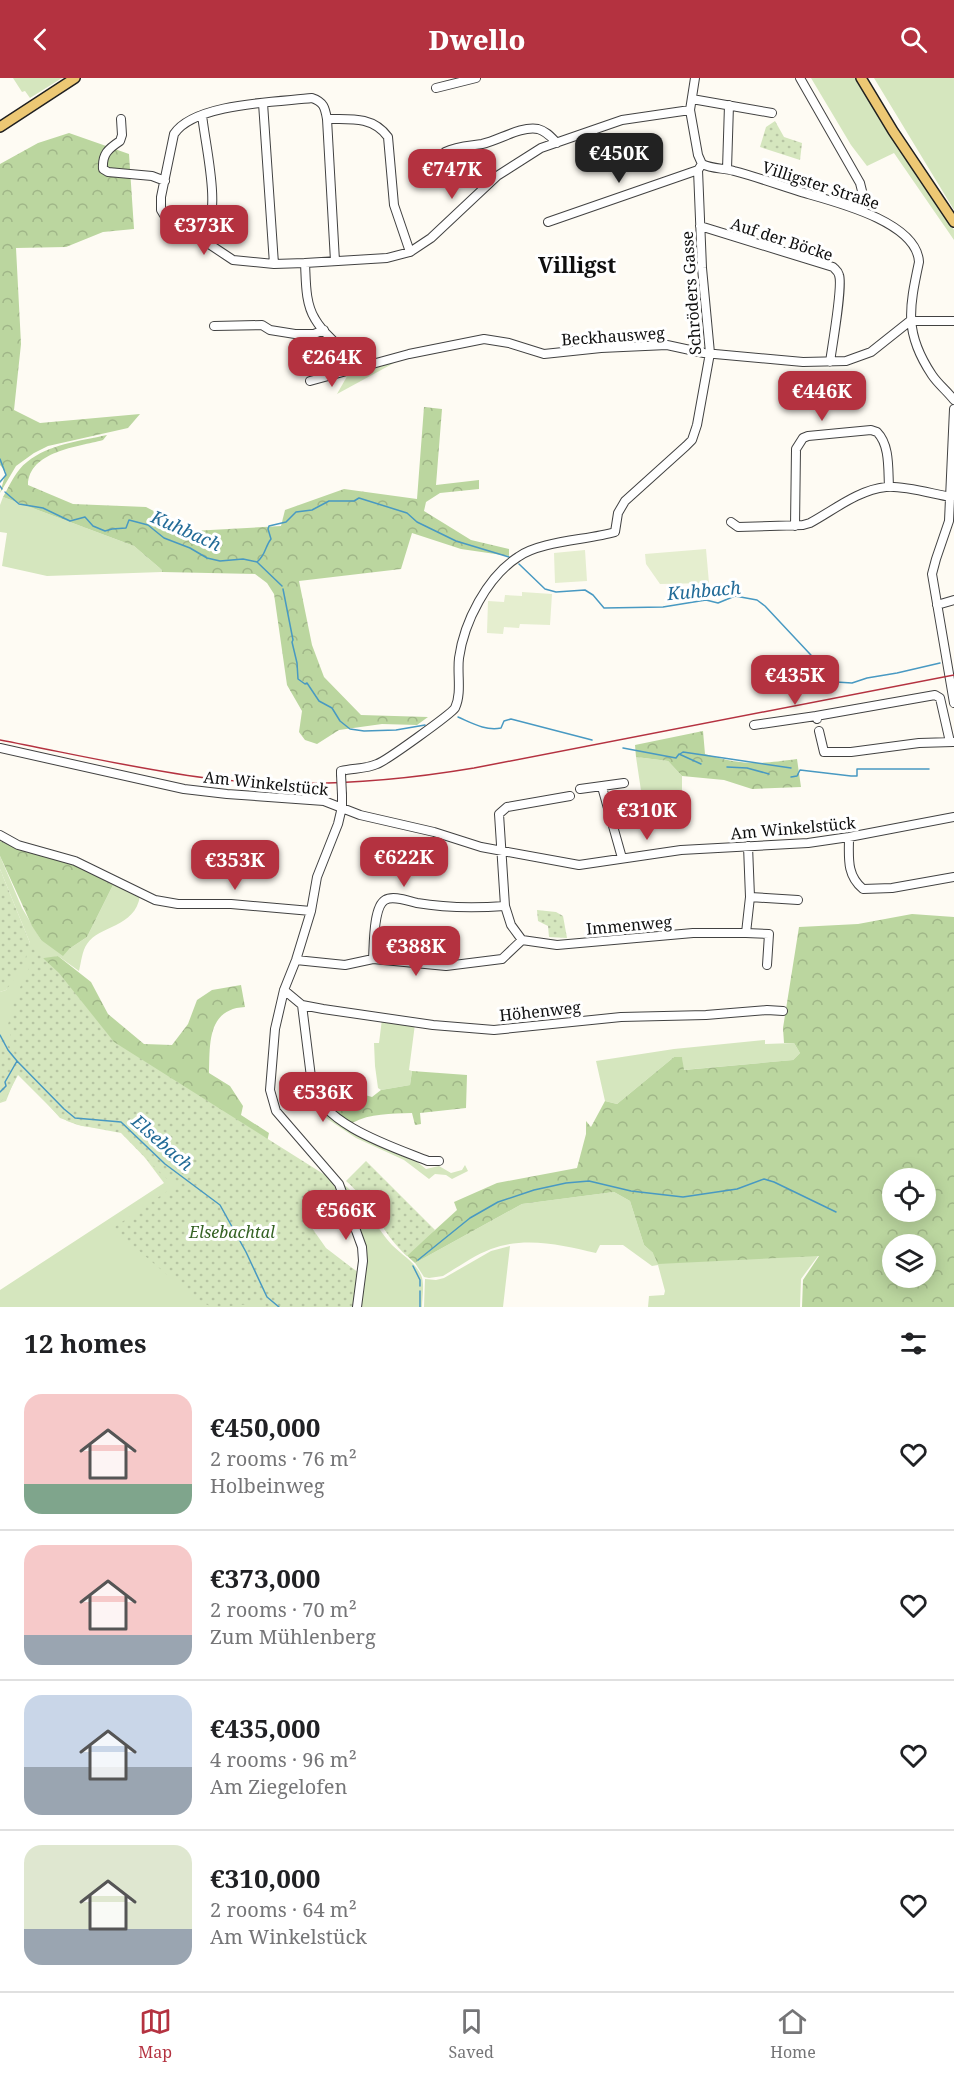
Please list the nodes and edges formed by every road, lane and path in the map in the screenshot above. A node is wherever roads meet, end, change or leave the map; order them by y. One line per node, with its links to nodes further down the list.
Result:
1 (75, 78): 15 (main road)
2 (476, 78): 6 (street)
3 (695, 78): 7 (street)
4 (800, 78): 21 (street)
5 (861, 78): 23 (main road)
6 (436, 88)
7 (692, 99): 9 (street); 10 (street)
8 (263, 103): 12 (street); 14 (street); 29 (street)
9 (729, 105): 11 (street); 19 (street)
10 (690, 110): 16 (street); 18 (street)
11 (772, 113)
12 (202, 115): 20 (street); 25 (street)
13 (121, 119): 20 (street)
14 (327, 120): 26 (street); 27 (street)
15 (0, 127)
16 (557, 143): 17 (street); 26 (street)
17 (445, 152)
18 (700, 167): 19 (street, Villigster Straße); 22 (street); 24 (street, Schröders Gasse)
19 (727, 169): 21 (street, Villigster Straße)
20 (165, 181): 25 (street)
21 (859, 210): 30 (street, Villigster Straße)
22 (548, 222)
23 (954, 222)
24 (700, 226): 34 (street, Schröders Gasse); 35 (street, Auf der Böcke)
25 (206, 242): 29 (street)
26 (410, 252): 27 (street)
27 (335, 261): 28 (street)
28 (305, 263): 29 (street); 33 (street)
29 (274, 264)
30 (910, 321): 31 (street); 35 (street, Beckhausweg); 38 (street, Villigster Straße)
31 (954, 321)
32 (214, 326): 33 (street)
33 (324, 330): 36 (street)
34 (710, 353): 35 (street, Beckhausweg); 36 (street, Beckhausweg); 55 (street, Schröders Gasse, bridge)
35 (830, 362)
36 (345, 371): 37 (street, Beckhausweg)
37 (310, 381)
38 (954, 400)
39 (954, 409): 41 (street)
40 (889, 487): 41 (street); 43 (street); 43 (street)
41 (951, 497): 45 (street)
42 (731, 522): 43 (street)
43 (795, 526)
44 (954, 600): 45 (street)
45 (937, 604): 46 (street)
46 (954, 704)
47 (754, 725): 49 (street)
48 (819, 731): 49 (street)
49 (952, 742)
50 (0, 748): 55 (street, Am Winkelstück)
51 (624, 783): 52 (street)
52 (602, 787): 53 (street); 61 (street)
53 (580, 789)
54 (570, 796): 60 (street)
55 (342, 807): 60 (street, Am Winkelstück); 66 (street)
56 (954, 817): 58 (street, Am Winkelstück)
57 (0, 835): 66 (street)
58 (849, 837): 59 (street, Am Winkelstück); 62 (street)
59 (748, 846): 61 (street, Am Winkelstück); 63 (street)
60 (503, 852): 61 (street, Am Winkelstück); 65 (street)
61 (622, 858)
62 (954, 877)
63 (750, 897): 64 (street); 67 (street)
64 (798, 900)
65 (505, 906): 68 (street); 69 (street)
66 (311, 911): 70 (street)
67 (746, 933): 68 (street, Immenweg); 71 (street, Immenweg)
68 (522, 940): 69 (street)
69 (374, 958): 70 (street)
70 (296, 960): 72 (street)
71 (768, 965)
72 (284, 990): 73 (street); 76 (street)
73 (302, 1005): 74 (street, Höhenweg); 75 (street)
74 (783, 1011)
75 (438, 1161)
76 (357, 1307)

